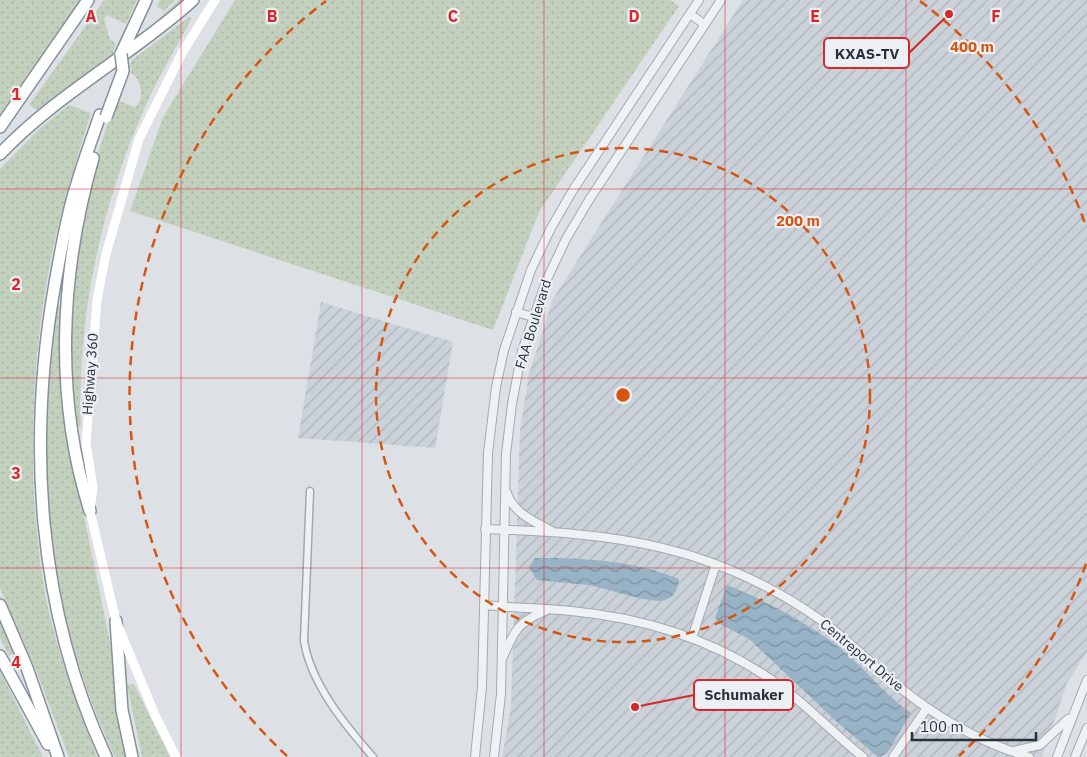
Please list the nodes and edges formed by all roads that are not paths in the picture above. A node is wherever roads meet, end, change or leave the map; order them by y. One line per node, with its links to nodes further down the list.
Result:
1 (88, 0): 10 (highway)
2 (146, 0): 9 (highway)
3 (193, 0): 11 (highway)
4 (215, 0): 16 (main road, Highway 360)
5 (699, 0): 7 (street, FAA Boulevard)
6 (721, 0): 8 (street, FAA Boulevard)
7 (690, 14): 8 (street); 12 (street, FAA Boulevard)
8 (704, 24): 13 (street, FAA Boulevard)
9 (103, 116): 16 (highway); 36 (highway)
10 (0, 127)
11 (0, 154)
12 (516, 312): 13 (street); 17 (street, FAA Boulevard)
13 (533, 317): 14 (street, FAA Boulevard)
14 (505, 489): 18 (street, FAA Boulevard); 19 (street)
15 (310, 491): 39 (street)
16 (90, 511): 25 (main road, Highway 360)
17 (486, 529): 18 (street, Centreport Drive); 22 (street, FAA Boulevard)
18 (504, 530): 19 (street, Centreport Drive); 23 (street, FAA Boulevard)
19 (554, 532): 20 (street, Centreport Drive)
20 (716, 564): 26 (street); 30 (street, Centreport Drive)
21 (0, 605): 35 (highway)
22 (484, 605): 23 (street); 40 (street, FAA Boulevard)
23 (502, 607): 24 (street); 28 (street, FAA Boulevard)
24 (548, 609): 26 (street); 28 (street)
25 (116, 621): 37 (highway); 38 (main road, Highway 360)
26 (692, 638): 42 (street)
27 (0, 656): 34 (highway)
28 (501, 662): 41 (street, FAA Boulevard)
29 (1087, 680): 31 (street)
30 (927, 708): 33 (street, Centreport Drive); 43 (street)
31 (1071, 716): 33 (street); 45 (street)
32 (1087, 728): 46 (street)
33 (1011, 751): 44 (street, Centreport Drive)
34 (54, 757)
35 (58, 757)
36 (106, 757)
37 (132, 757)
38 (176, 757)
39 (372, 757)
40 (475, 757)
41 (494, 757)
42 (863, 757)
43 (893, 757)
44 (1029, 757)
45 (1057, 757)
46 (1075, 757)

